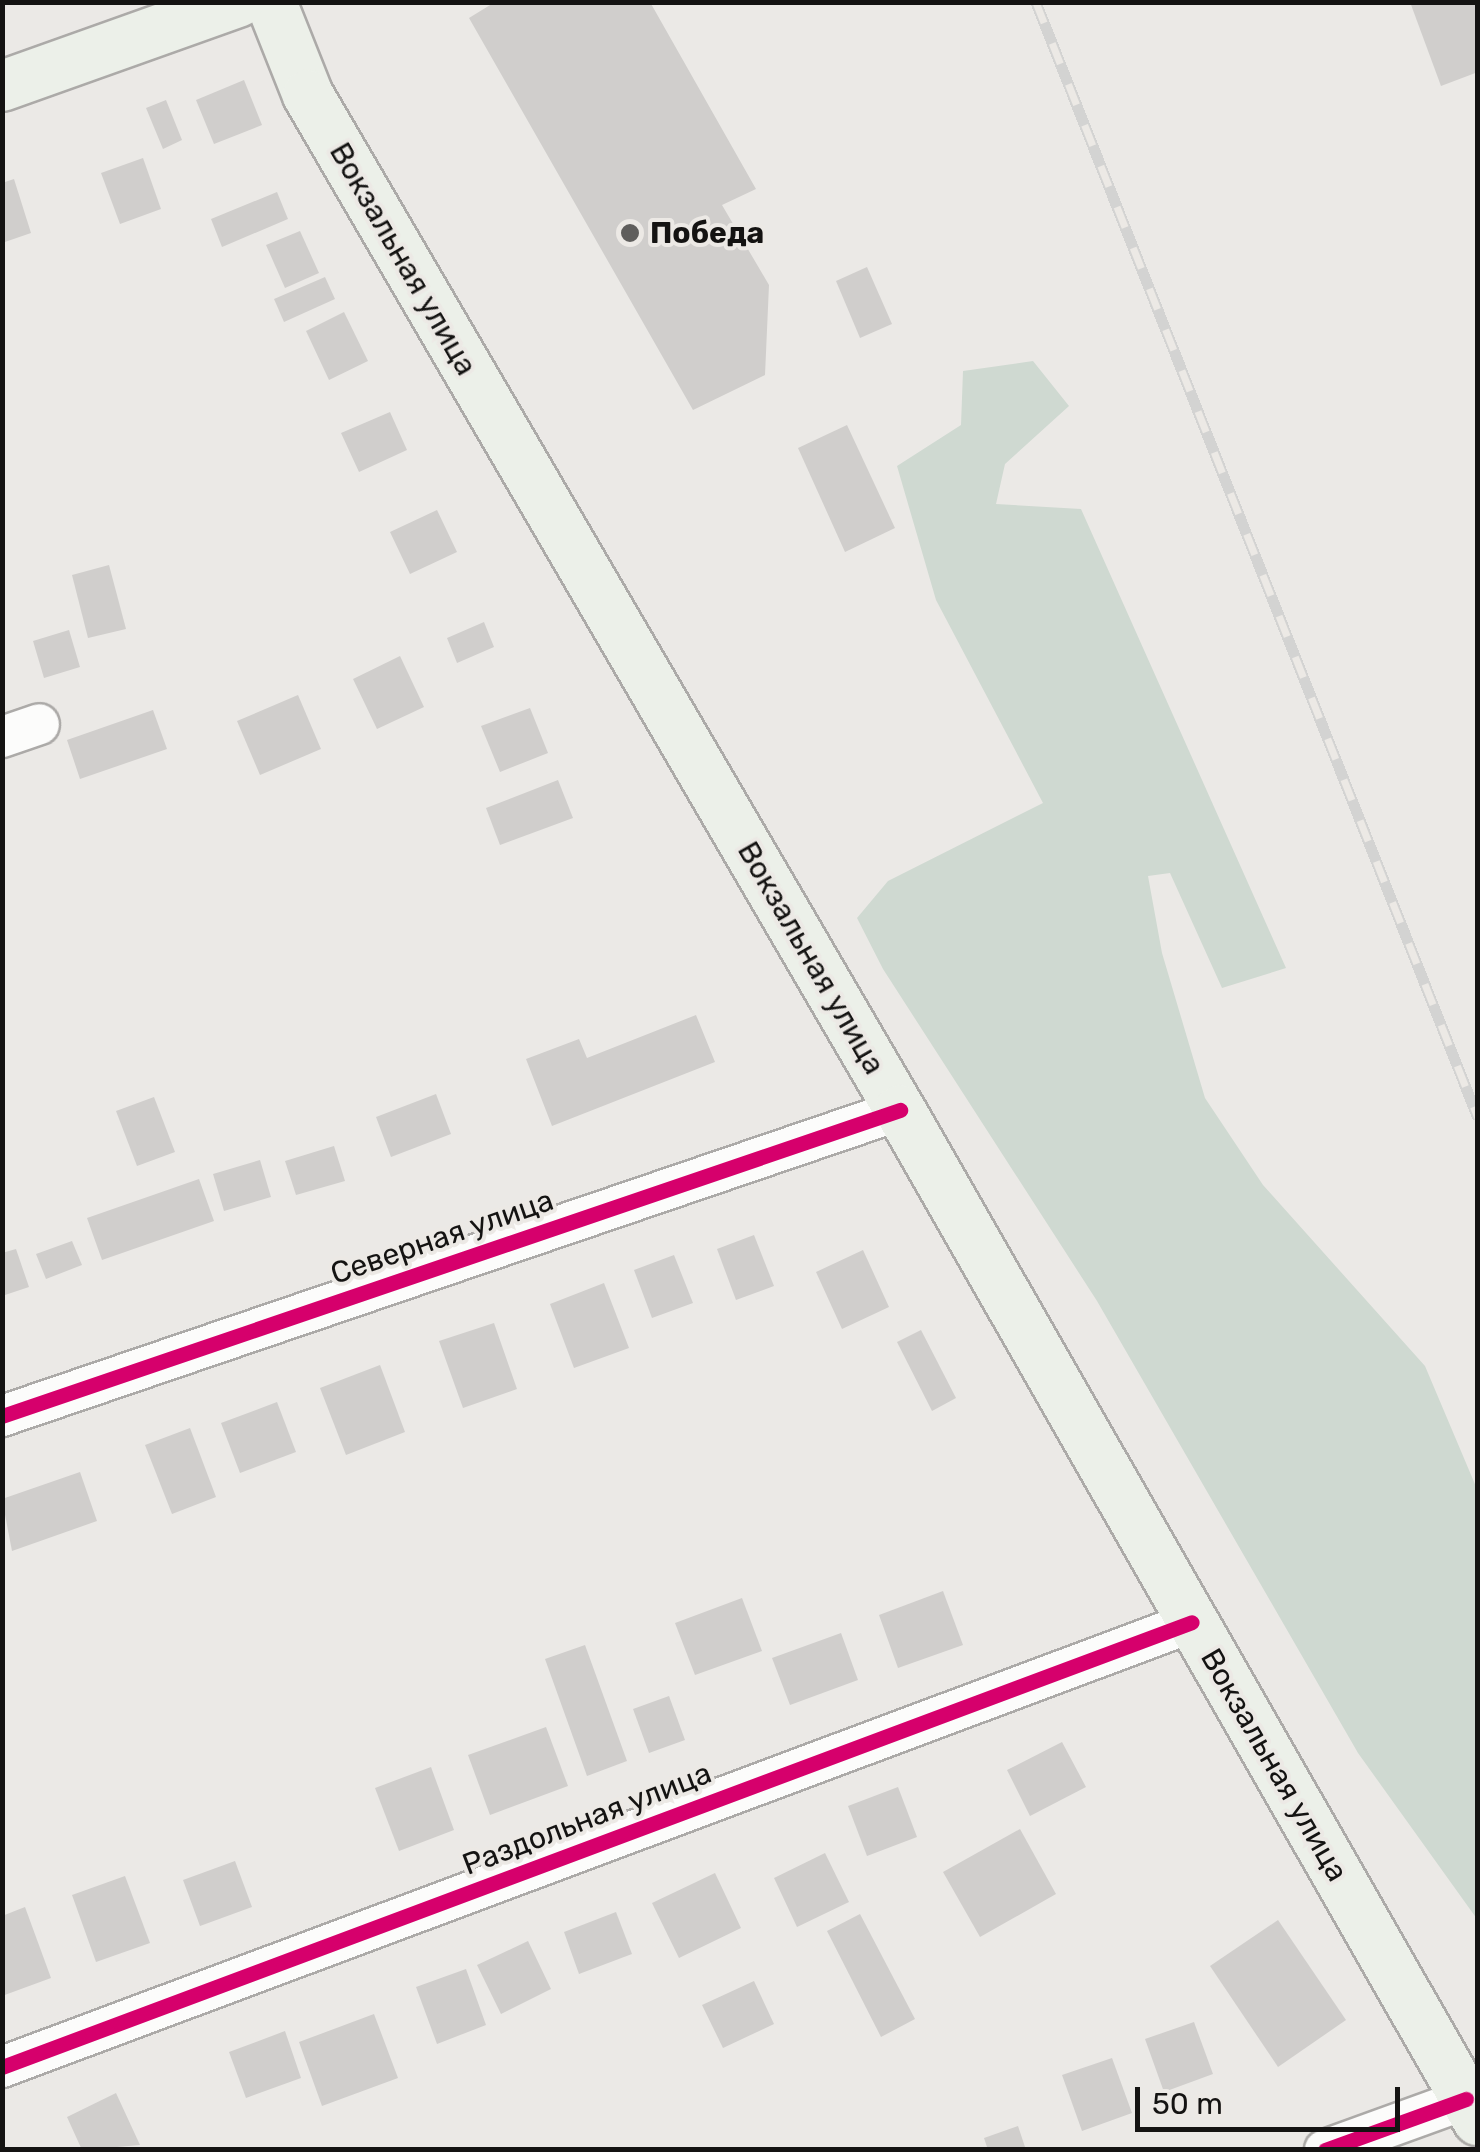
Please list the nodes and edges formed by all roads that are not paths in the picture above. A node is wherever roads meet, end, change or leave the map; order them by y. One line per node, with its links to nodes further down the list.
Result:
1 (238, 2): 3 (main road)
2 (271, 2): 4 (main road, Вокзальная улица)
3 (2, 86)
4 (900, 1110): 5 (street, Северная улица); 6 (main road, Вокзальная улица)
5 (2, 1416)
6 (1192, 1622): 7 (street, Раздольная улица); 8 (main road, Вокзальная улица)
7 (2, 2067)
8 (1472, 2109): 9 (street)
9 (1325, 2150)

